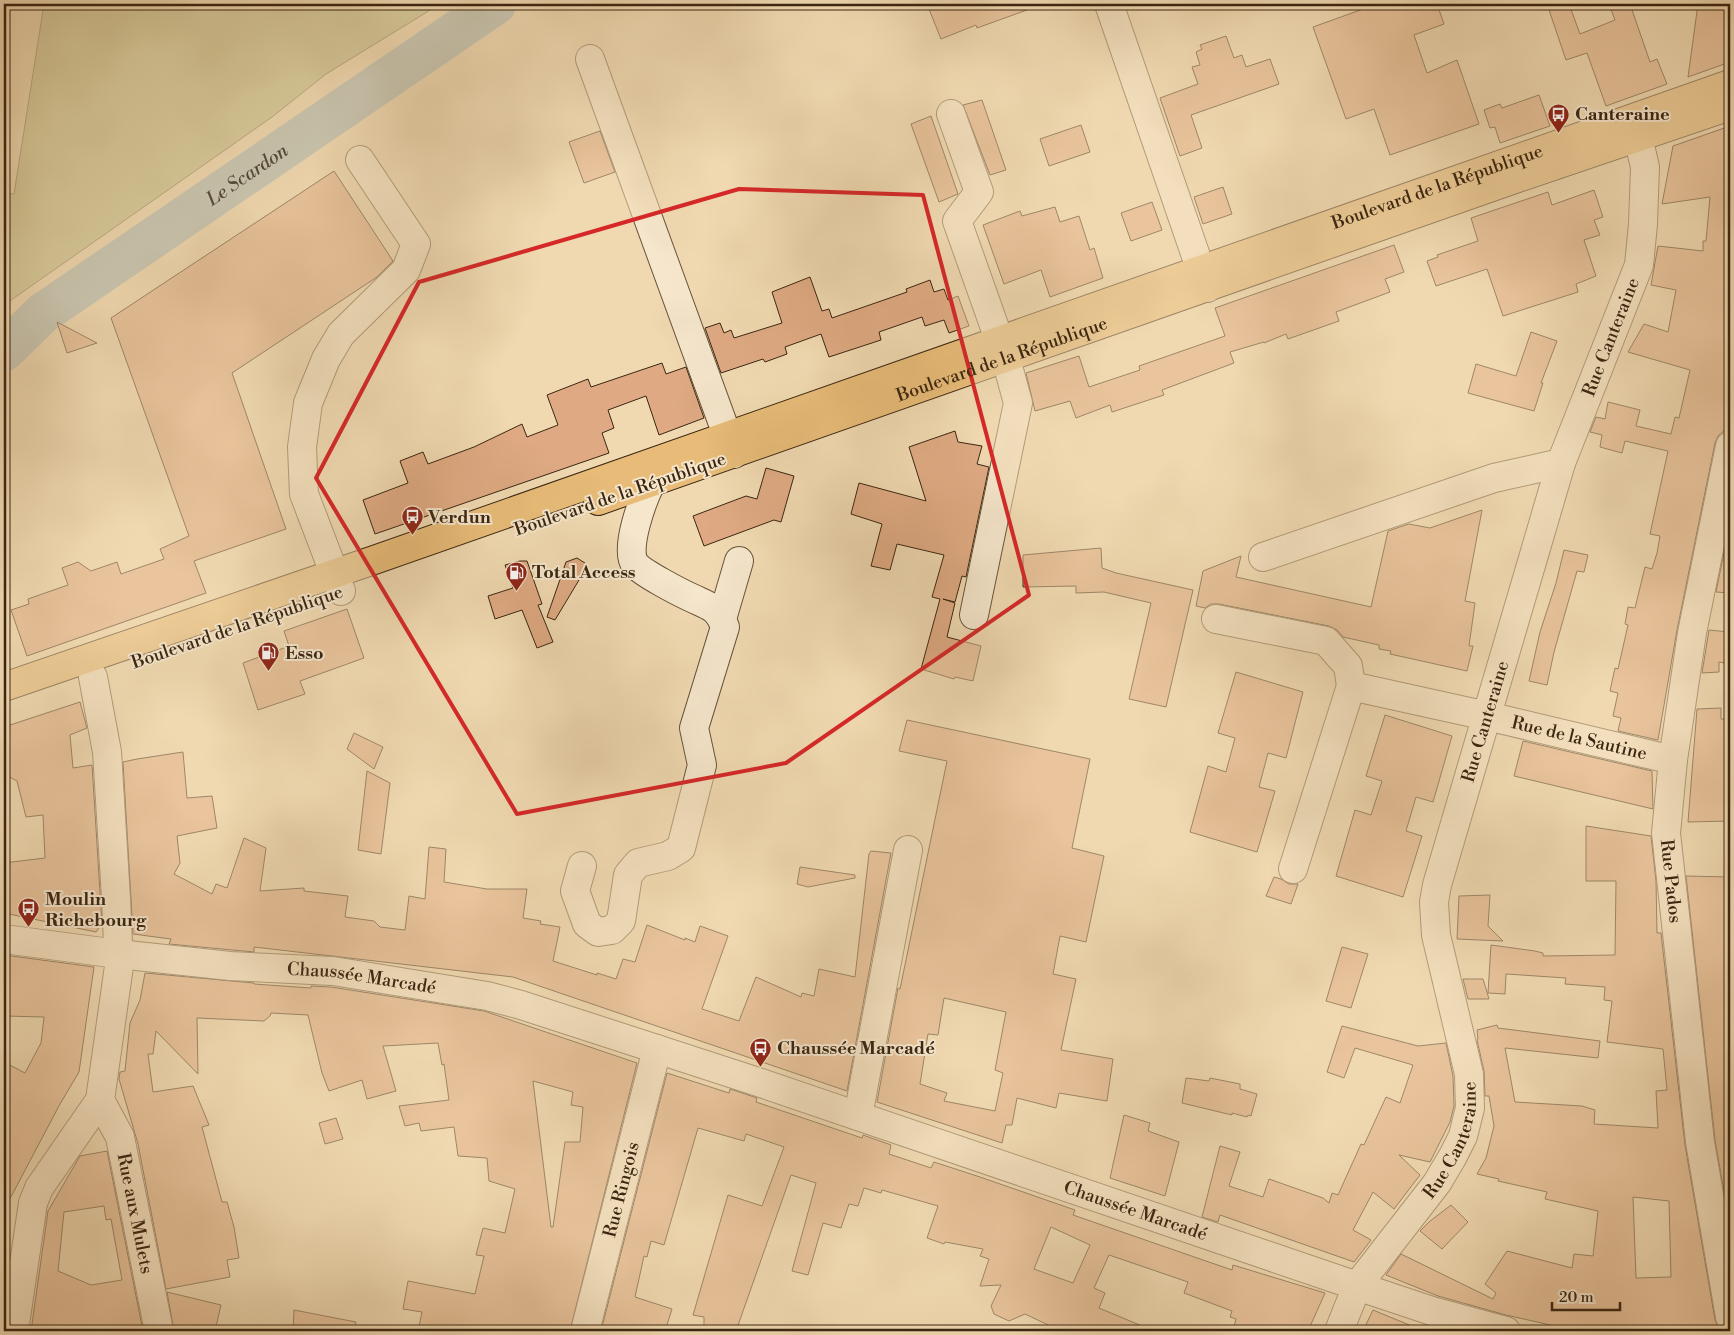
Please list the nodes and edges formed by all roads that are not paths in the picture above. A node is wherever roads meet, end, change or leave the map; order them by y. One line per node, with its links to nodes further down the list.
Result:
1 (1109, 4): 8 (street)
2 (590, 59): 10 (street)
3 (1730, 84): 8 (main road, Boulevard de la République)
4 (1730, 106): 6 (main road, Boulevard de la République)
5 (951, 114): 9 (street)
6 (1638, 137): 8 (main road, Boulevard de la République); 13 (street, Rue Canteraine)
7 (360, 160): 17 (street)
8 (1203, 279): 9 (main road, Boulevard de la République)
9 (1003, 349): 10 (main road, Boulevard de la République); 18 (street)
10 (731, 444): 12 (main road, Boulevard de la République); 14 (main road, Boulevard de la République)
11 (1730, 446): 26 (street, Rue Pados)
12 (668, 456): 14 (street); 17 (main road, Boulevard de la République)
13 (1561, 463): 15 (street); 25 (street, Rue Canteraine)
14 (651, 483): 17 (main road, Boulevard de la République); 19 (street)
15 (1263, 557)
16 (739, 561): 19 (street)
17 (338, 582): 21 (main road, Boulevard de la République); 23 (main road, Boulevard de la République)
18 (974, 615)
19 (722, 619): 28 (street)
20 (1216, 619): 22 (street)
21 (93, 677): 24 (main road, Boulevard de la République); 31 (street)
22 (1351, 686): 25 (street, Rue de la Sautine); 29 (street)
23 (4, 687)
24 (4, 706)
25 (1487, 716): 26 (street, Rue de la Sautine); 35 (street, Rue Canteraine)
26 (1673, 760): 36 (street, Rue Pados)
27 (908, 850): 34 (street)
28 (582, 866)
29 (1293, 869)
30 (4, 939): 31 (street, Chaussée Marcadé)
31 (118, 954): 32 (street, Chaussée Marcadé); 33 (street)
32 (657, 1049): 34 (street, Chaussée Marcadé); 39 (street, Rue Ringois)
33 (100, 1100): 37 (street); 38 (street, Rue aux Mulets)
34 (858, 1116): 35 (street, Chaussée Marcadé)
35 (1357, 1286): 40 (street, Rue Canteraine); 41 (street, Chaussée Marcadé)
36 (1730, 1317)
37 (14, 1331)
38 (159, 1331)
39 (586, 1331)
40 (1339, 1331)
41 (1506, 1331)

